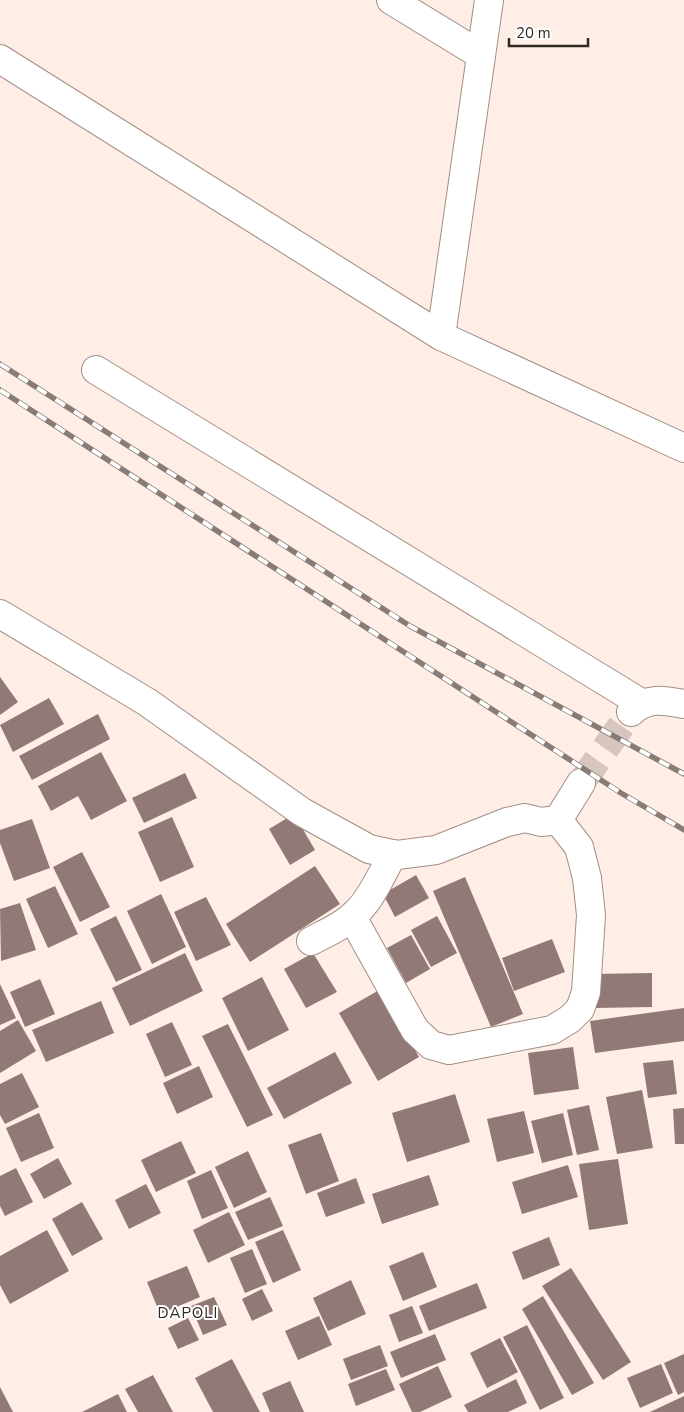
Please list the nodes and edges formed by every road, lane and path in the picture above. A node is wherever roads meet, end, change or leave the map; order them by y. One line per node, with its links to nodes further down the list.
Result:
1 (391, 0): 3 (street)
2 (489, 0): 3 (street)
3 (481, 55): 5 (street)
4 (0, 59): 5 (street)
5 (441, 336): 7 (street)
6 (96, 370): 9 (street)
7 (684, 448)
8 (0, 614): 12 (street)
9 (684, 704)
10 (580, 782): 11 (street)
11 (558, 820): 12 (street); 13 (street)
12 (393, 854): 13 (street)
13 (352, 917): 14 (street)
14 (311, 941)

